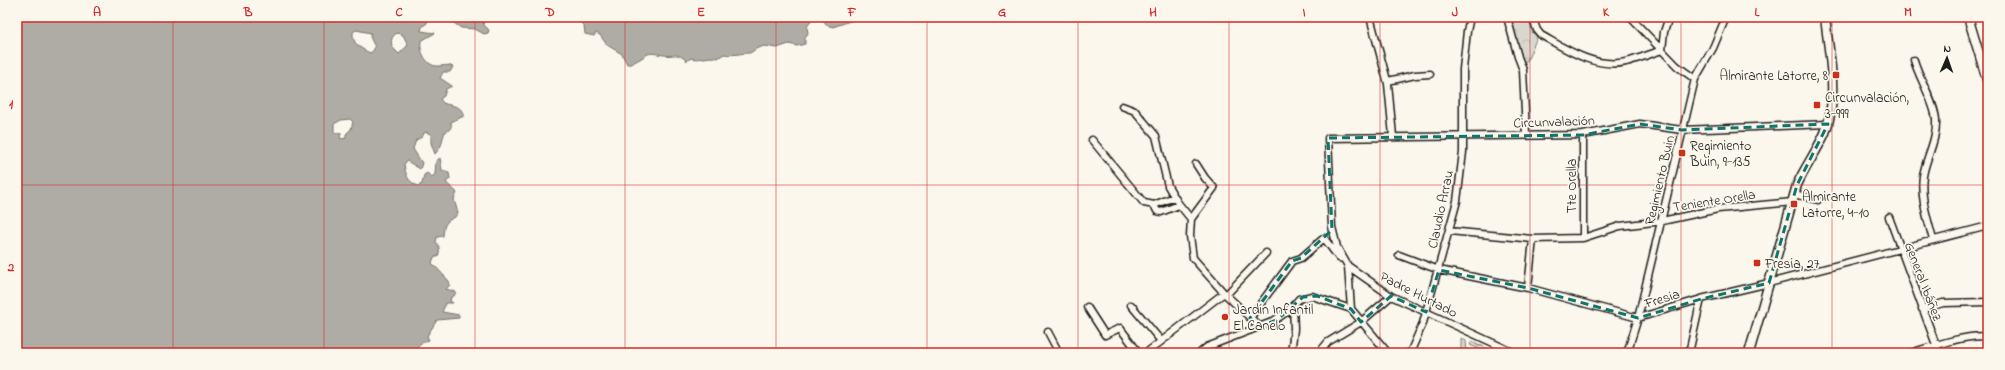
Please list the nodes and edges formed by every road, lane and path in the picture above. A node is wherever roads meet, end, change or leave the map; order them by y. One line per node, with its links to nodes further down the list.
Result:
1 (1370, 17): 14 (street)
2 (1472, 17): 20 (street, Claudio Arrau)
3 (1507, 17): 19 (street)
4 (1532, 17): 10 (street)
5 (1630, 17): 10 (street)
6 (1669, 17): 10 (street)
7 (1825, 17): 17 (main road)
8 (1968, 17): 15 (main road)
9 (1724, 18): 13 (street, Regimiento Buin)
10 (1662, 50): 13 (street)
11 (1914, 60): 38 (street)
12 (1430, 74): 14 (street)
13 (1696, 79): 18 (street, Regimiento Buin)
14 (1388, 81): 22 (street)
15 (1988, 83)
16 (1122, 106): 26 (street)
17 (1828, 124): 18 (street, Circunvalación); 27 (main road)
18 (1682, 130): 21 (street, Circunvalación); 33 (street, Regimiento Buin)
19 (1526, 134): 20 (street, Circunvalación); 21 (street, Circunvalación)
20 (1463, 135): 22 (street, Circunvalación); 35 (street, Claudio Arrau)
21 (1583, 135): 36 (street, Tte Orella)
22 (1392, 136): 23 (street, Circunvalación)
23 (1328, 138): 42 (street, Padre Hurtado)
24 (1092, 140): 29 (street)
25 (1196, 164): 32 (street)
26 (1174, 198): 29 (street); 30 (street)
27 (1794, 198): 28 (street, Teniente Orella); 33 (street, Teniente Orella); 45 (main road)
28 (1818, 200)
29 (1154, 205): 30 (street)
30 (1179, 205): 32 (street)
31 (1888, 217): 39 (street, General Ibáñez)
32 (1191, 219): 47 (street)
33 (1662, 221): 36 (street, Teniente Orella); 58 (street, Regimiento Buin)
34 (1988, 226): 38 (street, Fresia)
35 (1449, 231): 37 (street, Teniente Orella); 44 (street, Claudio Arrau)
36 (1583, 238): 37 (street, Teniente Orella)
37 (1533, 239): 46 (street)
38 (1933, 240): 39 (street, Fresia)
39 (1899, 249): 45 (street, Fresia); 55 (street, General Ibáñez)
40 (1266, 253): 47 (street)
41 (1399, 255): 44 (street, Fresia)
42 (1344, 259): 43 (street, Padre Hurtado); 57 (street)
43 (1348, 266): 48 (street, Padre Hurtado); 54 (street)
44 (1439, 270): 46 (street, Fresia); 56 (street, Claudio Arrau)
45 (1769, 283): 49 (street, Fresia); 76 (main road)
46 (1528, 288): 58 (street, Fresia)
47 (1225, 294): 57 (street); 63 (street)
48 (1391, 296): 56 (street, Padre Hurtado); 59 (street)
49 (1701, 298): 58 (street, Fresia); 75 (street)
50 (1988, 302): 55 (street)
51 (1131, 305): 63 (street)
52 (1087, 306): 66 (street)
53 (1293, 306): 54 (street); 60 (street); 69 (street)
54 (1351, 309): 59 (street)
55 (1922, 310): 64 (street, General Ibáñez)
56 (1426, 312): 72 (street, Claudio Arrau); 73 (street, Padre Hurtado)
57 (1250, 318): 60 (street)
58 (1638, 318): 74 (street, Regimiento Buin)
59 (1361, 322): 70 (street); 71 (street)
60 (1260, 327): 68 (street)
61 (1048, 332): 65 (street)
62 (1988, 337): 64 (street)
63 (1161, 341): 67 (street)
64 (1936, 345): 77 (street); 78 (street, General Ibáñez)
65 (1059, 353)
66 (1139, 353)
67 (1146, 353)
68 (1200, 353)
69 (1291, 353)
70 (1319, 353)
71 (1388, 353)
72 (1410, 353)
73 (1515, 353)
74 (1627, 353)
75 (1689, 353)
76 (1749, 353)
77 (1911, 353)
78 (1939, 353)

